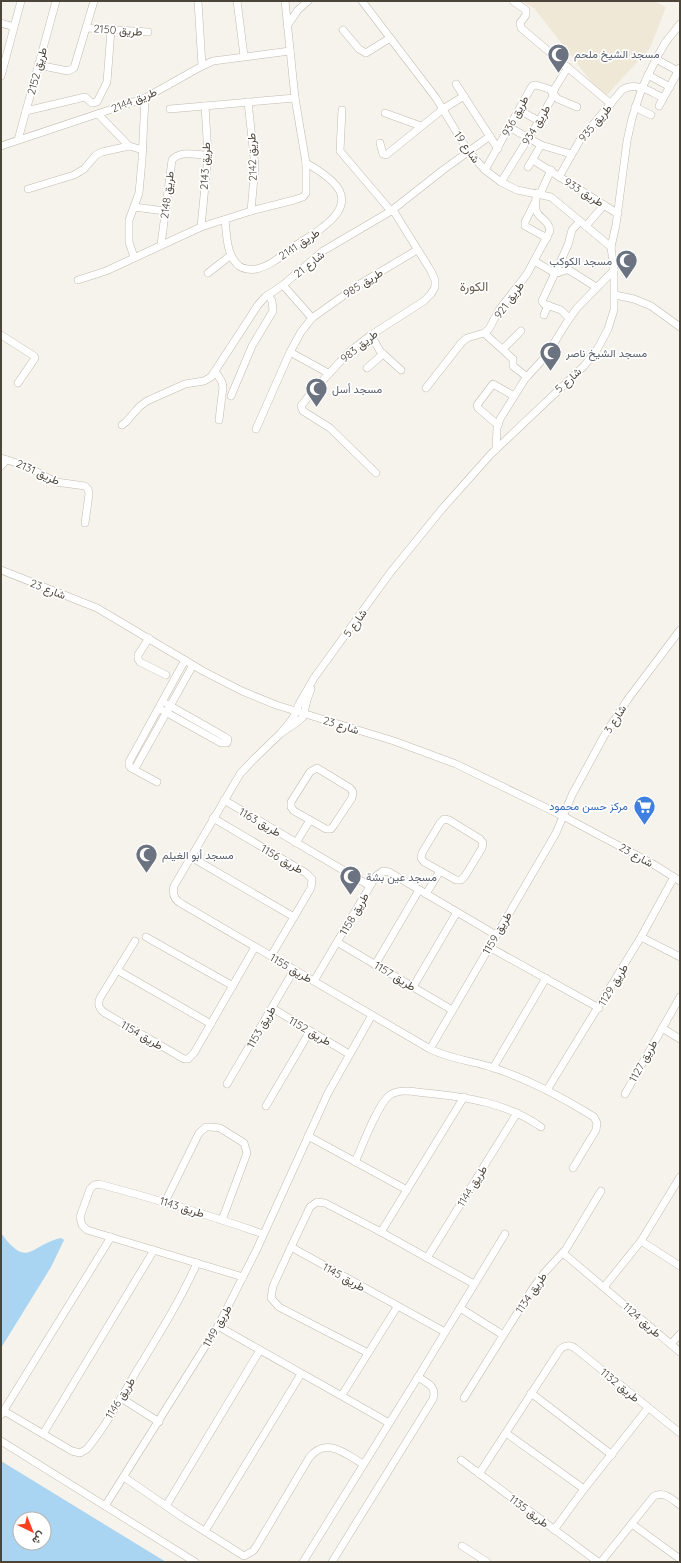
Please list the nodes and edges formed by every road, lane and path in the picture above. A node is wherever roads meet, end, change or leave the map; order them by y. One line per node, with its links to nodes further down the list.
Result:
1 (21, 1): 13 (street)
2 (56, 1): 22 (street, طريق 2152)
3 (94, 1): 14 (street, طريق 2150)
4 (198, 1): 23 (street)
5 (237, 1): 20 (street)
6 (285, 1): 12 (street)
7 (308, 1): 12 (street)
8 (362, 1): 18 (street, شارع 19)
9 (513, 1): 24 (street)
10 (1, 23): 13 (street)
11 (680, 24): 21 (street, شارع 5)
12 (287, 26): 19 (street)
13 (14, 27): 27 (street)
14 (87, 28): 15 (street, طريق 2150); 22 (street, طريق 2150)
15 (111, 30): 17 (street, طريق 2150); 46 (street)
16 (343, 30): 18 (street)
17 (148, 32)
18 (390, 38): 42 (street, شارع 19)
19 (290, 51): 20 (street, طريق 2144); 34 (street)
20 (244, 56): 23 (street, طريق 2144)
21 (656, 59): 25 (street); 26 (street, شارع 5)
22 (38, 65): 46 (street, طريق 2152)
23 (202, 66): 33 (street, طريق 2144)
24 (568, 67): 31 (street, طريق 934); 37 (street)
25 (679, 69): 29 (street)
26 (648, 75): 29 (street); 30 (street, شارع 5)
27 (1, 76)
28 (456, 84): 32 (street)
29 (670, 87): 35 (street)
30 (642, 88): 35 (street); 37 (street, طريق 935); 41 (street, شارع 5)
31 (553, 93): 40 (street, طريق 936); 45 (street, طريق 936); 50 (street, طريق 934)
32 (464, 96): 42 (street); 53 (street)
33 (145, 98): 48 (street, طريق 2144); 61 (street)
34 (295, 98): 36 (street); 66 (street)
35 (664, 98): 39 (street)
36 (248, 102): 38 (street); 77 (street, طريق 2142)
37 (611, 104): 63 (street, طريق 935)
38 (205, 106): 43 (street); 64 (street, طريق 2143)
39 (659, 106)
40 (577, 107)
41 (635, 107): 49 (street); 80 (street, شارع 5)
42 (443, 108): 51 (street); 62 (street, شارع 19)
43 (170, 109)
44 (342, 110): 78 (street, طريق 983)
45 (519, 110): 50 (street); 52 (street, طريق 936)
46 (26, 111): 55 (street, طريق 2152)
47 (386, 113): 51 (street)
48 (98, 114): 55 (street, طريق 2144); 59 (street)
49 (650, 115)
50 (539, 121): 54 (street, طريق 934)
51 (421, 126): 56 (street)
52 (509, 127): 54 (street); 60 (street, طريق 936)
53 (490, 136): 60 (street); 62 (street, شارع 21)
54 (528, 138): 57 (street); 71 (street, طريق 934)
55 (18, 140): 58 (street, طريق 2144)
56 (380, 143)
57 (541, 145): 63 (street); 65 (street)
58 (1, 146)
59 (128, 146): 61 (street); 72 (street)
60 (498, 149): 68 (street, طريق 936)
61 (143, 150): 76 (street)
62 (468, 151): 68 (street, شارع 19); 78 (street, شارع 21)
63 (571, 154): 70 (street, طريق 935)
64 (208, 155): 79 (street, طريق 2148); 84 (street, طريق 2143)
65 (532, 160): 67 (street); 69 (street, طريق 933)
66 (306, 163): 77 (street); 89 (street, طريق 2141)
67 (528, 167)
68 (485, 170): 71 (street, شارع 19)
69 (551, 170): 70 (street, طريق 933); 73 (street)
70 (559, 177): 75 (street, طريق 933)
71 (501, 182): 73 (street, شارع 19)
72 (28, 189)
73 (538, 194): 74 (street); 82 (street, شارع 19)
74 (535, 202): 85 (street); 85 (street)
75 (604, 205): 80 (street, طريق 933); 83 (street)
76 (134, 207): 79 (street); 90 (street)
77 (252, 211): 81 (street)
78 (392, 211): 88 (street, طريق 983); 96 (street, شارع 21)
79 (165, 212): 86 (street, طريق 2148)
80 (618, 214): 87 (street, شارع 5)
81 (225, 220): 84 (street); 89 (street)
82 (580, 221): 83 (street, شارع 19); 93 (street)
83 (586, 226): 87 (street, شارع 19)
84 (201, 227): 86 (street)
85 (547, 238): 91 (street, طريق 921)
86 (161, 245): 90 (street)
87 (611, 247): 92 (street, شارع 5)
88 (417, 250): 102 (street, طريق 985); 108 (street, طريق 983)
89 (231, 255): 94 (street)
90 (134, 257): 95 (street)
91 (534, 261): 93 (street); 106 (street, طريق 921)
92 (614, 270): 97 (street); 99 (street, شارع 5)
93 (555, 273): 97 (street); 100 (street)
94 (208, 274)
95 (78, 280)
96 (283, 285): 98 (street, شارع 21); 102 (street)
97 (596, 288): 103 (street)
98 (268, 295): 114 (street, شارع 21); 119 (street)
99 (615, 295): 104 (street); 125 (street, شارع 5)
100 (548, 305): 101 (street); 103 (street)
101 (544, 315)
102 (312, 318): 110 (street, طريق 985)
103 (569, 318): 116 (street)
104 (680, 327)
105 (521, 331): 109 (street)
106 (484, 333): 109 (street); 118 (street)
107 (1, 335): 117 (street)
108 (371, 336): 111 (street); 115 (street, طريق 983)
109 (503, 350): 116 (street)
110 (290, 352): 115 (street); 124 (street, طريق 985)
111 (383, 354): 112 (street); 113 (street)
112 (367, 368)
113 (401, 370)
114 (215, 371): 121 (street); 122 (street)
115 (328, 373): 128 (street, طريق 983)
116 (527, 377): 120 (street)
117 (18, 383)
118 (426, 388)
119 (231, 396)
120 (514, 396): 123 (street); 123 (street)
121 (219, 420)
122 (122, 425)
123 (498, 425): 125 (street)
124 (256, 429)
125 (496, 449): 135 (street, شارع 5)
126 (3, 459): 127 (street); 129 (street, طريق 2131)
127 (1, 466)
128 (376, 473)
129 (85, 523)
130 (1, 570): 132 (street, شارع 23)
131 (680, 630): 148 (street, شارع 3)
132 (149, 638): 133 (street, شارع 23); 136 (street)
133 (185, 660): 134 (street, شارع 23); 137 (street)
134 (193, 665): 138 (street); 139 (street, شارع 23)
135 (318, 673): 139 (street, شارع 5); 140 (street, شارع 5)
136 (166, 675)
137 (160, 705): 138 (street); 143 (street)
138 (168, 709): 141 (street); 144 (street)
139 (295, 710): 140 (street, شارع 23); 142 (street, طريق 1155)
140 (304, 713): 142 (street, طريق 1155); 148 (street, شارع 23)
141 (197, 725)
142 (281, 733): 147 (street, طريق 1155)
143 (140, 741): 144 (street); 145 (street)
144 (148, 745): 145 (street)
145 (131, 768): 146 (street)
146 (157, 782)
147 (224, 800): 149 (street, طريق 1155); 151 (street, طريق 1163)
148 (563, 816): 154 (street, شارع 23); 160 (street, طريق 1159)
149 (213, 818): 152 (street, طريق 1155); 159 (street, طريق 1156)
150 (310, 820): 150 (street); 151 (street)
151 (296, 843): 155 (street, طريق 1163)
152 (191, 857): 159 (street); 166 (street, طريق 1155)
153 (440, 871): 153 (street); 157 (street)
154 (677, 879): 162 (street, طريق 1129)
155 (370, 886): 156 (street, طريق 1158); 164 (street, طريق 1158)
156 (419, 890): 157 (street, طريق 1158); 169 (street)
157 (426, 894): 158 (street, طريق 1158)
158 (457, 912): 160 (street, طريق 1158); 175 (street)
159 (294, 917): 167 (street, طريق 1156)
160 (496, 935): 165 (street, طريق 1159)
161 (146, 937): 174 (street)
162 (641, 937): 168 (street); 178 (street, طريق 1129)
163 (135, 941): 170 (street, طريق 1154)
164 (337, 942): 169 (street, طريق 1157); 173 (street, طريق 1158)
165 (489, 946): 172 (street); 179 (street, طريق 1159)
166 (255, 947): 167 (street, طريق 1155); 174 (street, طريق 1154)
167 (271, 956): 171 (street, طريق 1155)
168 (680, 957)
169 (375, 965): 175 (street, طريق 1157)
170 (117, 970): 181 (street); 181 (street, طريق 1154)
171 (294, 970): 173 (street, طريق 1155); 177 (street, طريق 1153)
172 (546, 978): 178 (street); 187 (street)
173 (314, 981): 180 (street, طريق 1155)
174 (233, 986): 181 (street, طريق 1154)
175 (414, 987): 179 (street, طريق 1157)
176 (680, 997): 182 (street, طريق 1127)
177 (272, 1008): 183 (street, طريق 1152); 188 (street, طريق 1153)
178 (599, 1008): 189 (street, طريق 1129)
179 (452, 1010): 185 (street, طريق 1159)
180 (372, 1015): 185 (street, طريق 1155); 186 (street, طريق 1149)
181 (211, 1024)
182 (662, 1028): 184 (street, طريق 1127); 190 (street, طريق 1127)
183 (310, 1031): 186 (street, طريق 1152); 192 (street)
184 (680, 1038)
185 (430, 1049): 187 (street, طريق 1155)
186 (349, 1054): 195 (street, طريق 1149)
187 (493, 1068): 189 (street, طريق 1155)
188 (227, 1084)
189 (548, 1090): 197 (street, طريق 1155)
190 (625, 1094)
191 (464, 1097): 193 (street); 196 (street); 200 (street)
192 (266, 1106)
193 (517, 1113): 194 (street); 212 (street, طريق 1144)
194 (541, 1128)
195 (308, 1136): 196 (street); 205 (street, طريق 1149)
196 (355, 1162): 200 (street)
197 (573, 1168)
198 (680, 1177): 199 (street)
199 (677, 1188): 208 (street)
200 (407, 1190): 204 (street)
201 (601, 1191): 211 (street, طريق 1134)
202 (165, 1202): 203 (street, طريق 1143); 203 (street); 207 (street, طريق 1143)
203 (222, 1220): 205 (street, طريق 1143)
204 (381, 1232): 209 (street); 212 (street)
205 (263, 1234): 215 (street, طريق 1149)
206 (505, 1234): 216 (street)
207 (111, 1237): 210 (street); 235 (street, طريق 1146)
208 (641, 1241): 214 (street); 217 (street)
209 (291, 1247): 218 (street, طريق 1145); 227 (street)
210 (154, 1250): 213 (street); 240 (street)
211 (563, 1253): 217 (street, طريق 1124); 223 (street, طريق 1134)
212 (427, 1258): 216 (street)
213 (197, 1263): 215 (street); 232 (street, طريق 1146)
214 (680, 1266)
215 (243, 1277): 220 (street, طريق 1149)
216 (474, 1284): 219 (street)
217 (604, 1287): 224 (street, طريق 1124)
218 (397, 1306): 221 (street, طريق 1145); 227 (street)
219 (460, 1308): 221 (street); 223 (street)
220 (218, 1326): 225 (street); 236 (street, طريق 1149)
221 (445, 1332): 229 (street)
222 (680, 1334): 224 (street)
223 (503, 1335): 233 (street, طريق 1134)
224 (671, 1344): 226 (street, طريق 1124)
225 (260, 1350): 228 (street); 250 (street)
226 (680, 1352)
227 (368, 1353): 231 (street)
228 (301, 1374): 231 (street); 253 (street)
229 (418, 1377): 237 (street); 255 (street)
230 (531, 1393): 234 (street, طريق 1132); 238 (street); 242 (street)
231 (342, 1395): 237 (street)
232 (121, 1398): 236 (street); 240 (street, طريق 1146)
233 (464, 1398)
234 (648, 1408): 239 (street, طريق 1132); 242 (street)
235 (2, 1413): 240 (street, طريق 1146)
236 (159, 1422): 246 (street, طريق 1149)
237 (389, 1423): 244 (street)
238 (506, 1433): 245 (street); 247 (street)
239 (680, 1433)
240 (43, 1434)
241 (1, 1441): 249 (street)
242 (612, 1455): 247 (street)
243 (461, 1460): 245 (street, طريق 1135)
244 (363, 1464): 253 (street); 258 (street)
245 (479, 1474): 252 (street, طريق 1135)
246 (124, 1476): 249 (street, طريق 1149); 250 (street)
247 (584, 1489): 252 (street)
248 (680, 1505): 251 (street)
249 (105, 1506): 257 (street)
250 (166, 1506): 253 (street)
251 (632, 1524): 256 (street); 260 (street)
252 (554, 1530): 260 (street, طريق 1135)
253 (205, 1531)
254 (462, 1546): 259 (street)
255 (336, 1560)
256 (680, 1560)
257 (195, 1562)
258 (302, 1562)
259 (487, 1562)
260 (599, 1562)

